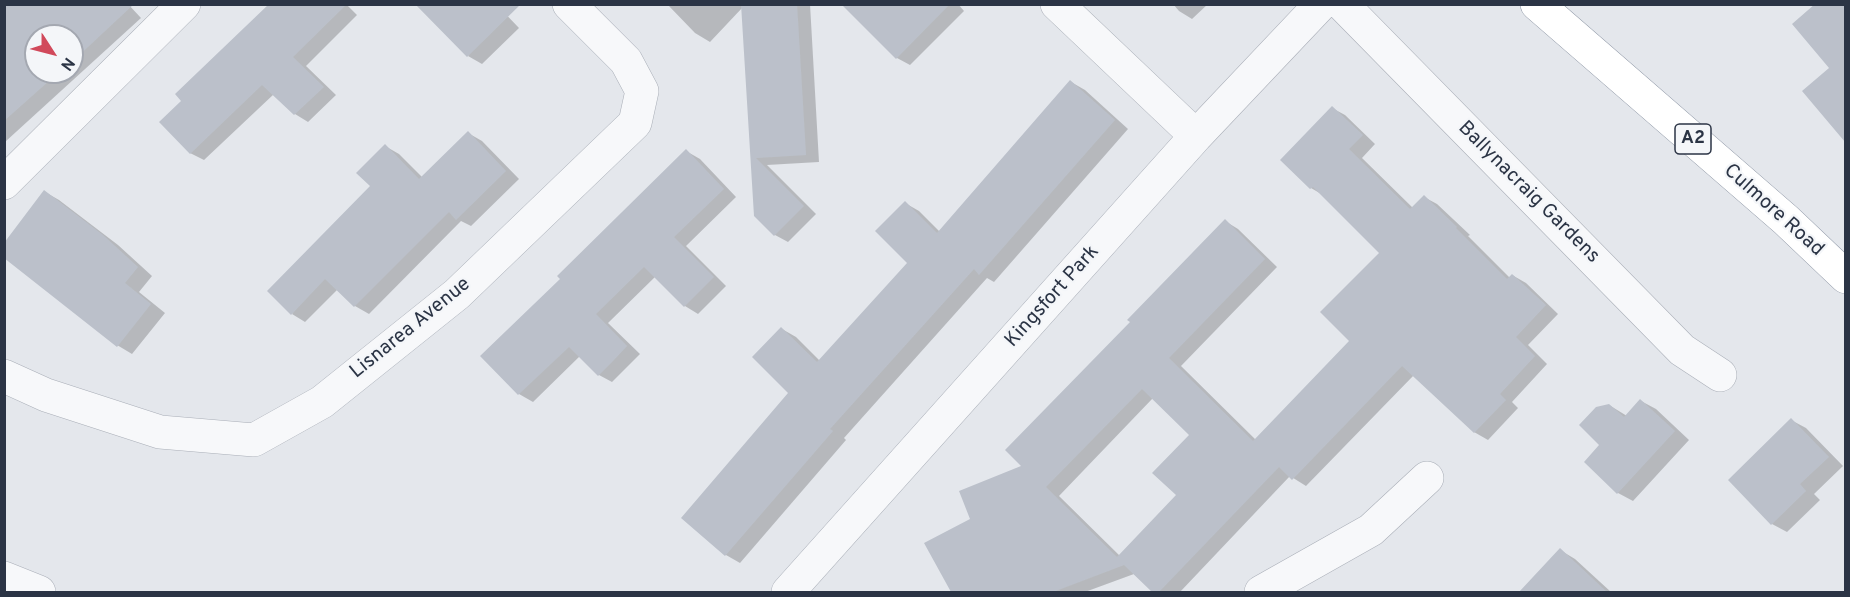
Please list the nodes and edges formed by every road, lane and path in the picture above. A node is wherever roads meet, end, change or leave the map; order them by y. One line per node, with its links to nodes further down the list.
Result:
1 (184, 4): 8 (street)
2 (569, 4): 11 (street, Lisnarea Avenue)
3 (1057, 4): 7 (street)
4 (1321, 4): 7 (street, Kingsfort Park)
5 (1342, 4): 10 (street, Ballynacraig Gardens)
6 (1537, 4): 9 (highway, Culmore Road / A2)
7 (1196, 136): 14 (street, Kingsfort Park)
8 (4, 183)
9 (1845, 277)
10 (1720, 375)
11 (4, 376)
12 (1427, 478): 16 (street)
13 (4, 579): 15 (street)
14 (801, 587)
15 (39, 592)
16 (1261, 592)

